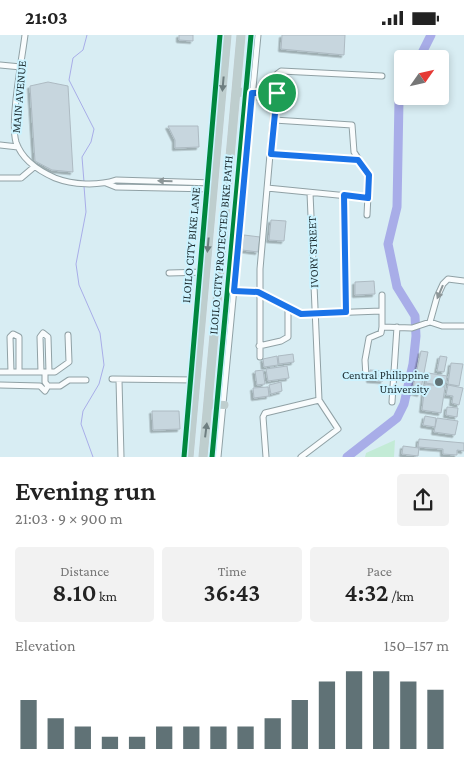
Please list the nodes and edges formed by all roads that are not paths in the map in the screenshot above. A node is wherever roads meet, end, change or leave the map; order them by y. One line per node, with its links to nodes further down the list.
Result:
1 (25, 35): 6 (street, MAIN AVENUE)
2 (228, 35): 12 (highway, one-way to 12)
3 (241, 35): 8 (highway)
4 (258, 35): 9 (street)
5 (0, 65): 6 (street)
6 (21, 67): 15 (street, MAIN AVENUE)
7 (382, 76): 10 (street)
8 (237, 92): 9 (highway); 13 (highway)
9 (252, 93): 10 (street); 29 (street)
10 (276, 96): 11 (street)
11 (274, 120): 16 (street); 17 (street)
12 (218, 131): 13 (highway); 20 (highway)
13 (233, 133): 33 (highway)
14 (0, 145): 15 (street)
15 (18, 147): 18 (street, MAIN AVENUE)
16 (271, 154): 17 (street); 21 (street)
17 (358, 160): 24 (street)
18 (34, 167): 19 (street); 20 (street, MAIN AVENUE)
19 (0, 177)
20 (214, 186): 27 (highway, one-way to 27)
21 (267, 189): 22 (street); 30 (street)
22 (310, 193): 23 (street); 37 (street, IVORY STREET)
23 (344, 195): 24 (street); 36 (street)
24 (368, 198): 25 (street)
25 (366, 215)
26 (169, 273): 27 (street)
27 (206, 273): 32 (highway)
28 (464, 281): 38 (street, one-way to 38)
29 (234, 291): 30 (street); 59 (street)
30 (258, 292): 34 (street); 43 (street)
31 (382, 295): 35 (street)
32 (203, 305): 33 (highway); 53 (highway)
33 (217, 308): 58 (highway)
34 (288, 309): 37 (street); 43 (street)
35 (382, 311): 36 (street); 40 (street)
36 (346, 312): 37 (street)
37 (315, 313): 56 (street, IVORY STREET)
38 (430, 322): 39 (street); 41 (street)
39 (464, 326)
40 (382, 327): 41 (street); 49 (street)
41 (397, 327): 57 (street)
42 (68, 335): 48 (street)
43 (259, 346): 44 (street)
44 (260, 357)
45 (0, 372): 46 (street)
46 (11, 372): 47 (street); 47 (street)
47 (19, 372): 48 (street)
48 (45, 372): 48 (street); 54 (street)
49 (366, 377)
50 (112, 379): 51 (street)
51 (120, 379): 53 (street); 60 (street)
52 (86, 380): 54 (street)
53 (196, 380): 61 (highway)
54 (46, 384): 55 (street)
55 (0, 385)
56 (319, 400): 64 (street); 65 (street)
57 (392, 402)
58 (209, 404): 59 (highway); 62 (highway, one-way to 58)
59 (224, 405): 63 (street)
60 (121, 457)
61 (189, 457)
62 (203, 457)
63 (218, 457)
64 (266, 457)
65 (301, 457)

